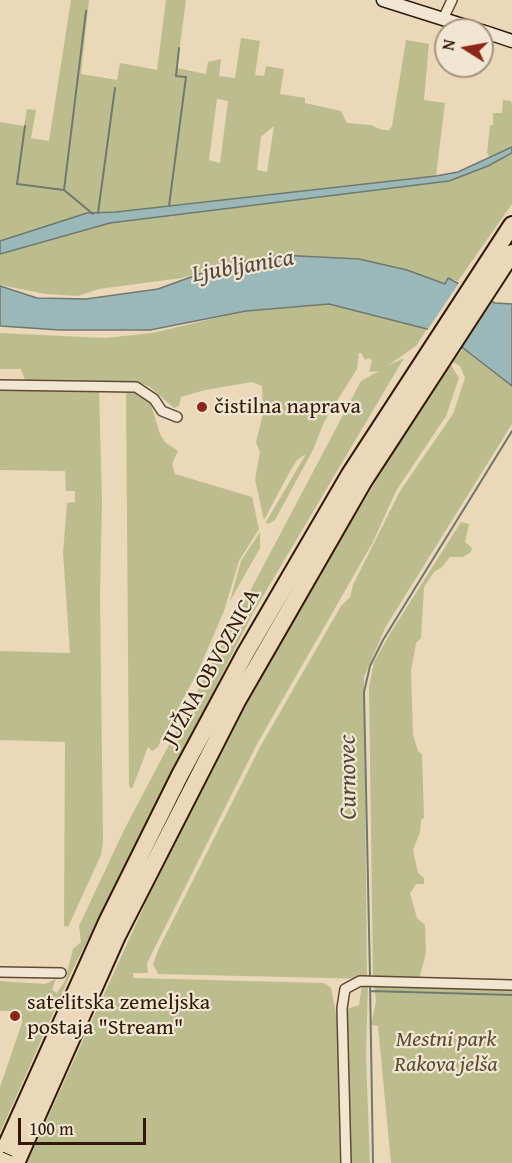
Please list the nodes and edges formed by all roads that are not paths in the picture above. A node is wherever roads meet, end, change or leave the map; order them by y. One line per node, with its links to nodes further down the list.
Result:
1 (383, 0): 3 (main road)
2 (452, 0): 4 (street)
3 (440, 18)
4 (443, 18)
5 (494, 35): 6 (main road)
6 (512, 41)
7 (512, 225): 10 (highway, JUŽNA OBVOZNICA)
8 (512, 253): 10 (highway, JUŽNA OBVOZNICA)
9 (0, 385): 11 (street)
10 (411, 391): 15 (highway, JUŽNA OBVOZNICA)
11 (177, 417)
12 (0, 972): 13 (street)
13 (61, 973)
14 (512, 985): 16 (street)
15 (9, 1159)
16 (346, 1163)

